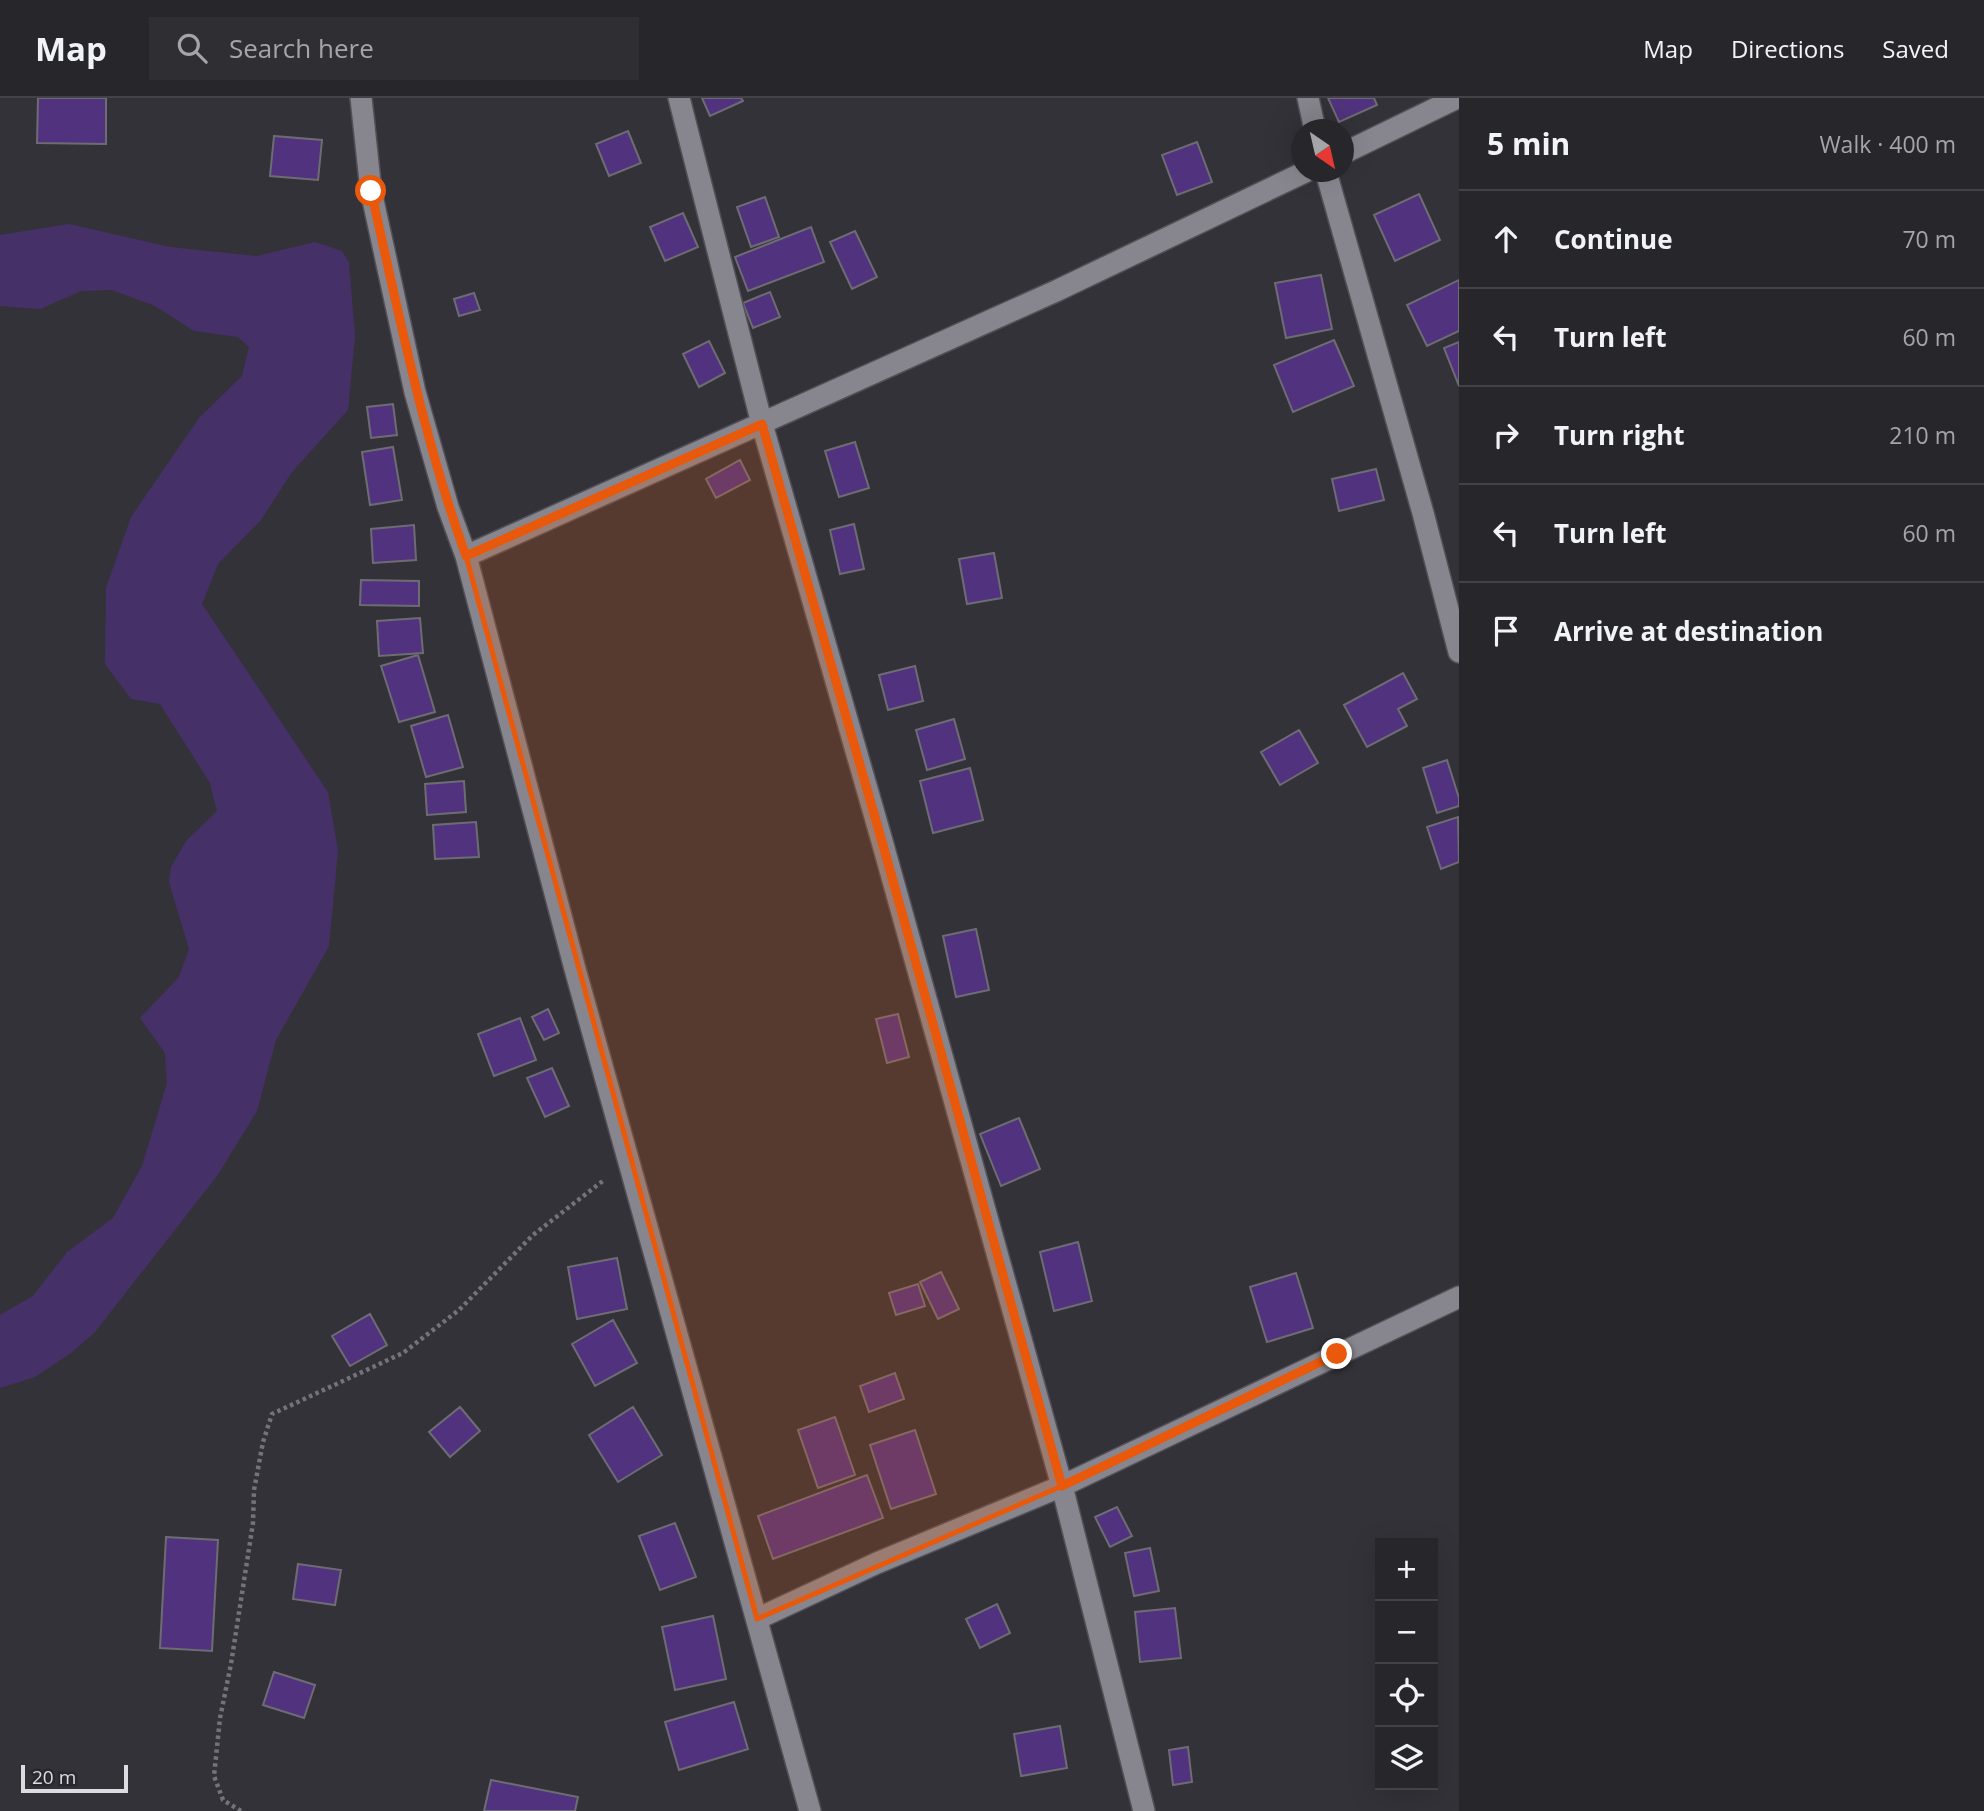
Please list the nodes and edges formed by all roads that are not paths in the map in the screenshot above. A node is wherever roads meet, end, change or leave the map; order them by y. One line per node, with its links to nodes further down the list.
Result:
1 (361, 98): 10 (street)
2 (679, 98): 9 (street)
3 (1308, 98): 5 (street)
4 (1458, 98): 6 (street)
5 (1313, 119)
6 (1354, 148)
7 (1291, 179): 9 (street)
8 (1329, 182): 11 (street)
9 (762, 424): 10 (street); 13 (street)
10 (466, 556): 14 (street)
11 (1459, 653)
12 (1459, 1297): 13 (street)
13 (1062, 1486): 14 (street); 16 (street)
14 (757, 1619): 15 (street)
15 (810, 1811)
16 (1144, 1811)

